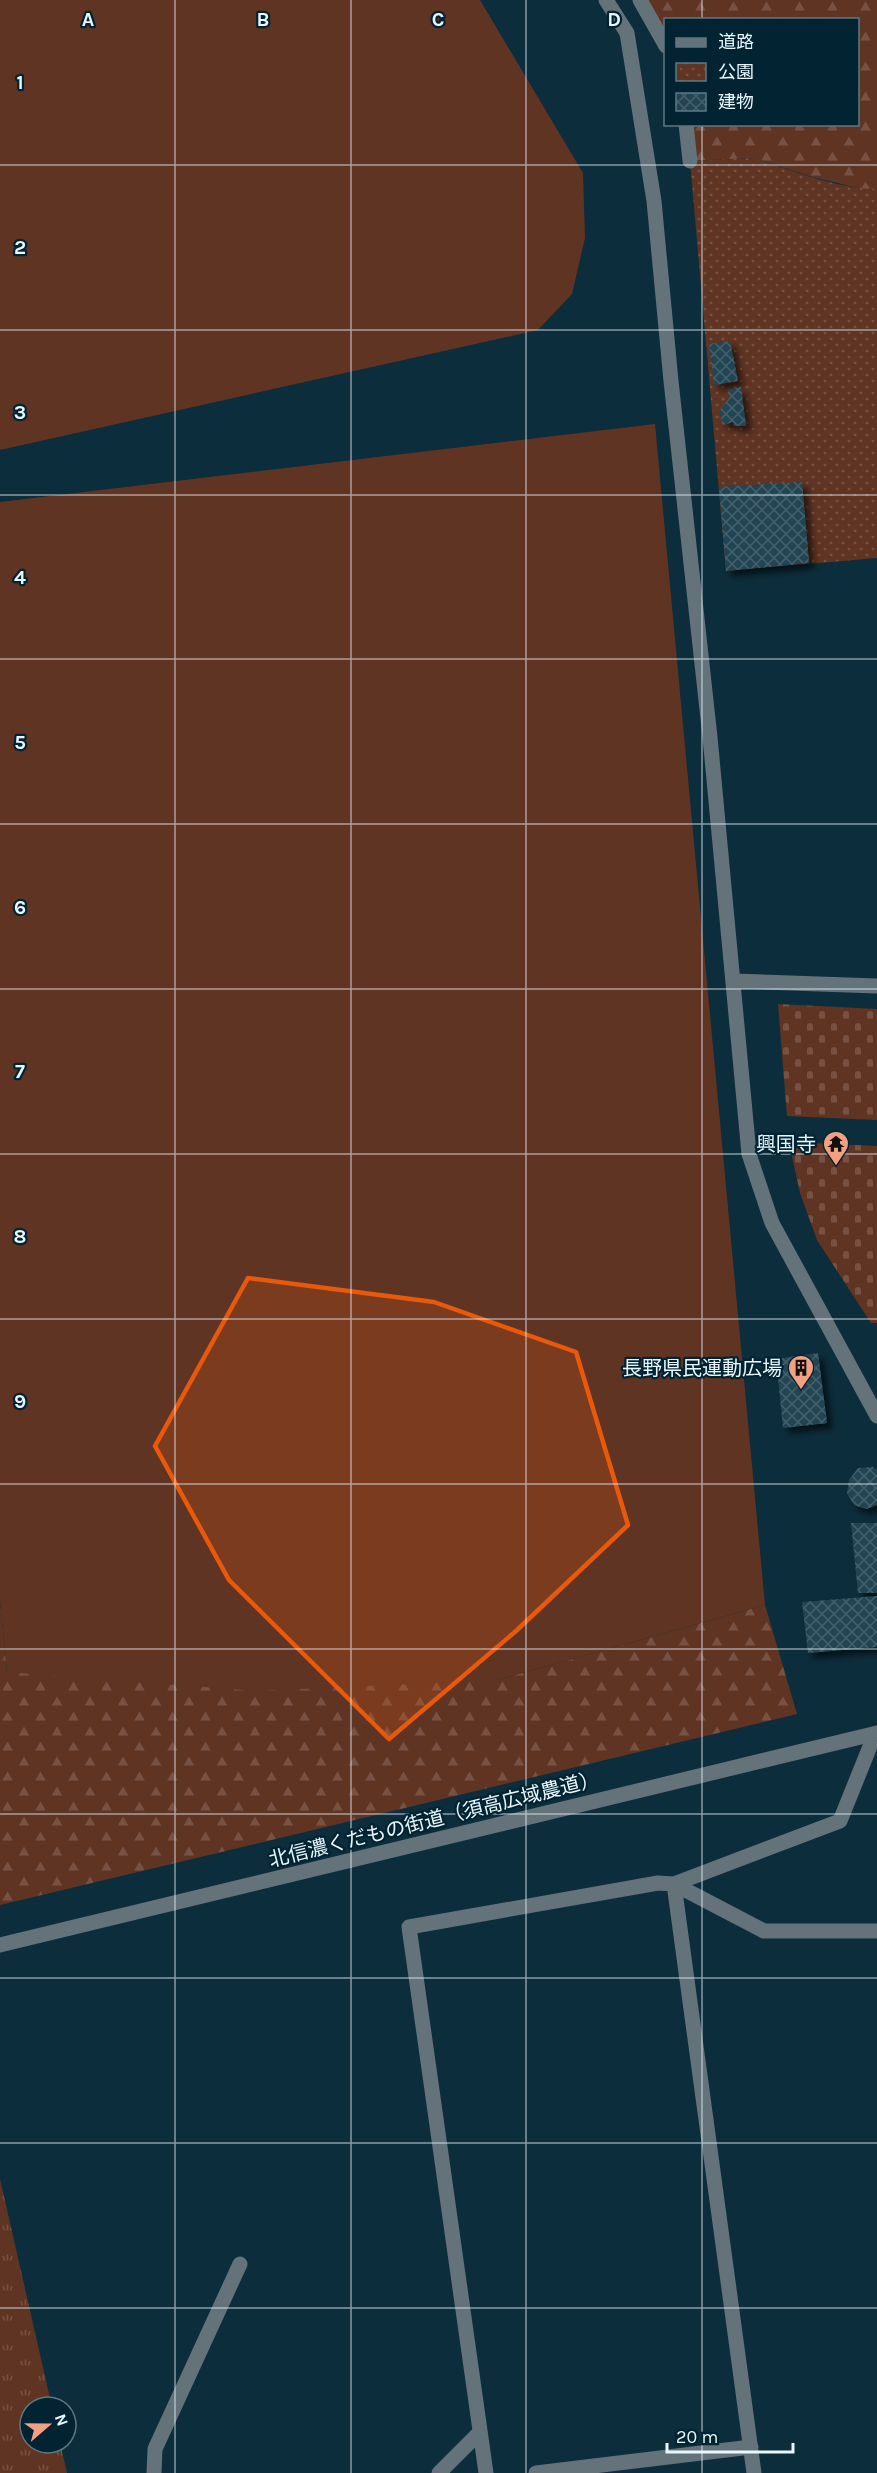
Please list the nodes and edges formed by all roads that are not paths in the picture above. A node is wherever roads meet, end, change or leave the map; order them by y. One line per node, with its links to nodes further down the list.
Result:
1 (606, 0): 6 (street)
2 (640, 0): 3 (street)
3 (664, 42)
4 (686, 126): 5 (street)
5 (690, 160)
6 (733, 981): 7 (street); 8 (street)
7 (877, 986)
8 (877, 1416)
9 (876, 1734): 10 (street); 12 (street, 北信濃くだもの街道（須高広域農道）)
10 (674, 1884): 11 (street); 14 (street); 15 (street)
11 (877, 1931)
12 (0, 1945)
13 (240, 2264): 16 (street)
14 (480, 2432): 17 (street); 18 (street)
15 (751, 2447): 19 (street); 20 (street)
16 (154, 2473)
17 (439, 2473)
18 (486, 2473)
19 (536, 2473)
20 (754, 2473)

